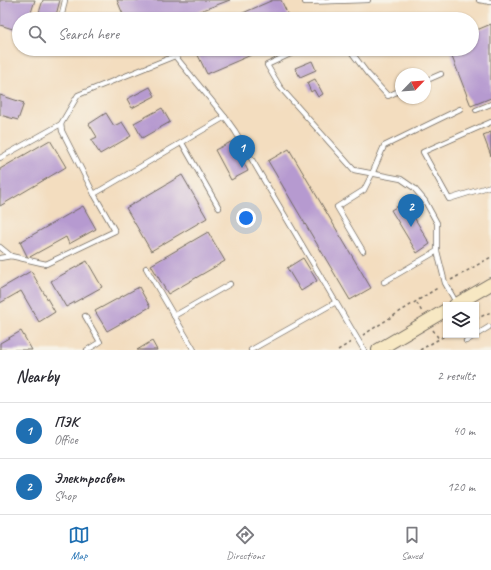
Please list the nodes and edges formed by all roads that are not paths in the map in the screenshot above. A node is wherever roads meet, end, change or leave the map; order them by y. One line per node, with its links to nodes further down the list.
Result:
1 (65, 0): 6 (lane)
2 (368, 0): 4 (lane)
3 (479, 0): 5 (lane)
4 (305, 2)
5 (491, 2)
6 (62, 12)
7 (285, 56): 20 (lane)
8 (355, 56): 11 (lane)
9 (441, 74): 10 (lane)
10 (431, 78)
11 (395, 93)
12 (491, 104): 14 (lane)
13 (460, 109): 20 (lane)
14 (476, 110)
15 (225, 117): 17 (lane); 18 (lane); 33 (lane)
16 (491, 122): 21 (lane)
17 (61, 124): 19 (lane); 22 (lane)
18 (182, 143): 22 (lane); 23 (lane)
19 (0, 158)
20 (372, 174): 25 (lane); 26 (lane)
21 (491, 186)
22 (94, 194): 27 (lane)
23 (219, 208)
24 (0, 247): 27 (lane)
25 (363, 251)
26 (437, 251): 30 (lane); 34 (lane)
27 (11, 256): 28 (lane)
28 (0, 258)
29 (146, 268): 38 (lane)
30 (384, 282)
31 (230, 284): 38 (lane)
32 (491, 284): 35 (main road)
33 (336, 302): 45 (lane); 46 (lane)
34 (455, 302)
35 (462, 302)
36 (443, 312): 47 (main road)
37 (85, 316): 43 (lane)
38 (174, 316): 44 (lane)
39 (489, 327): 40 (lane)
40 (479, 333)
41 (470, 338): 42 (lane)
42 (466, 341)
43 (87, 350)
44 (194, 350)
45 (251, 350)
46 (364, 350)
47 (378, 350)

